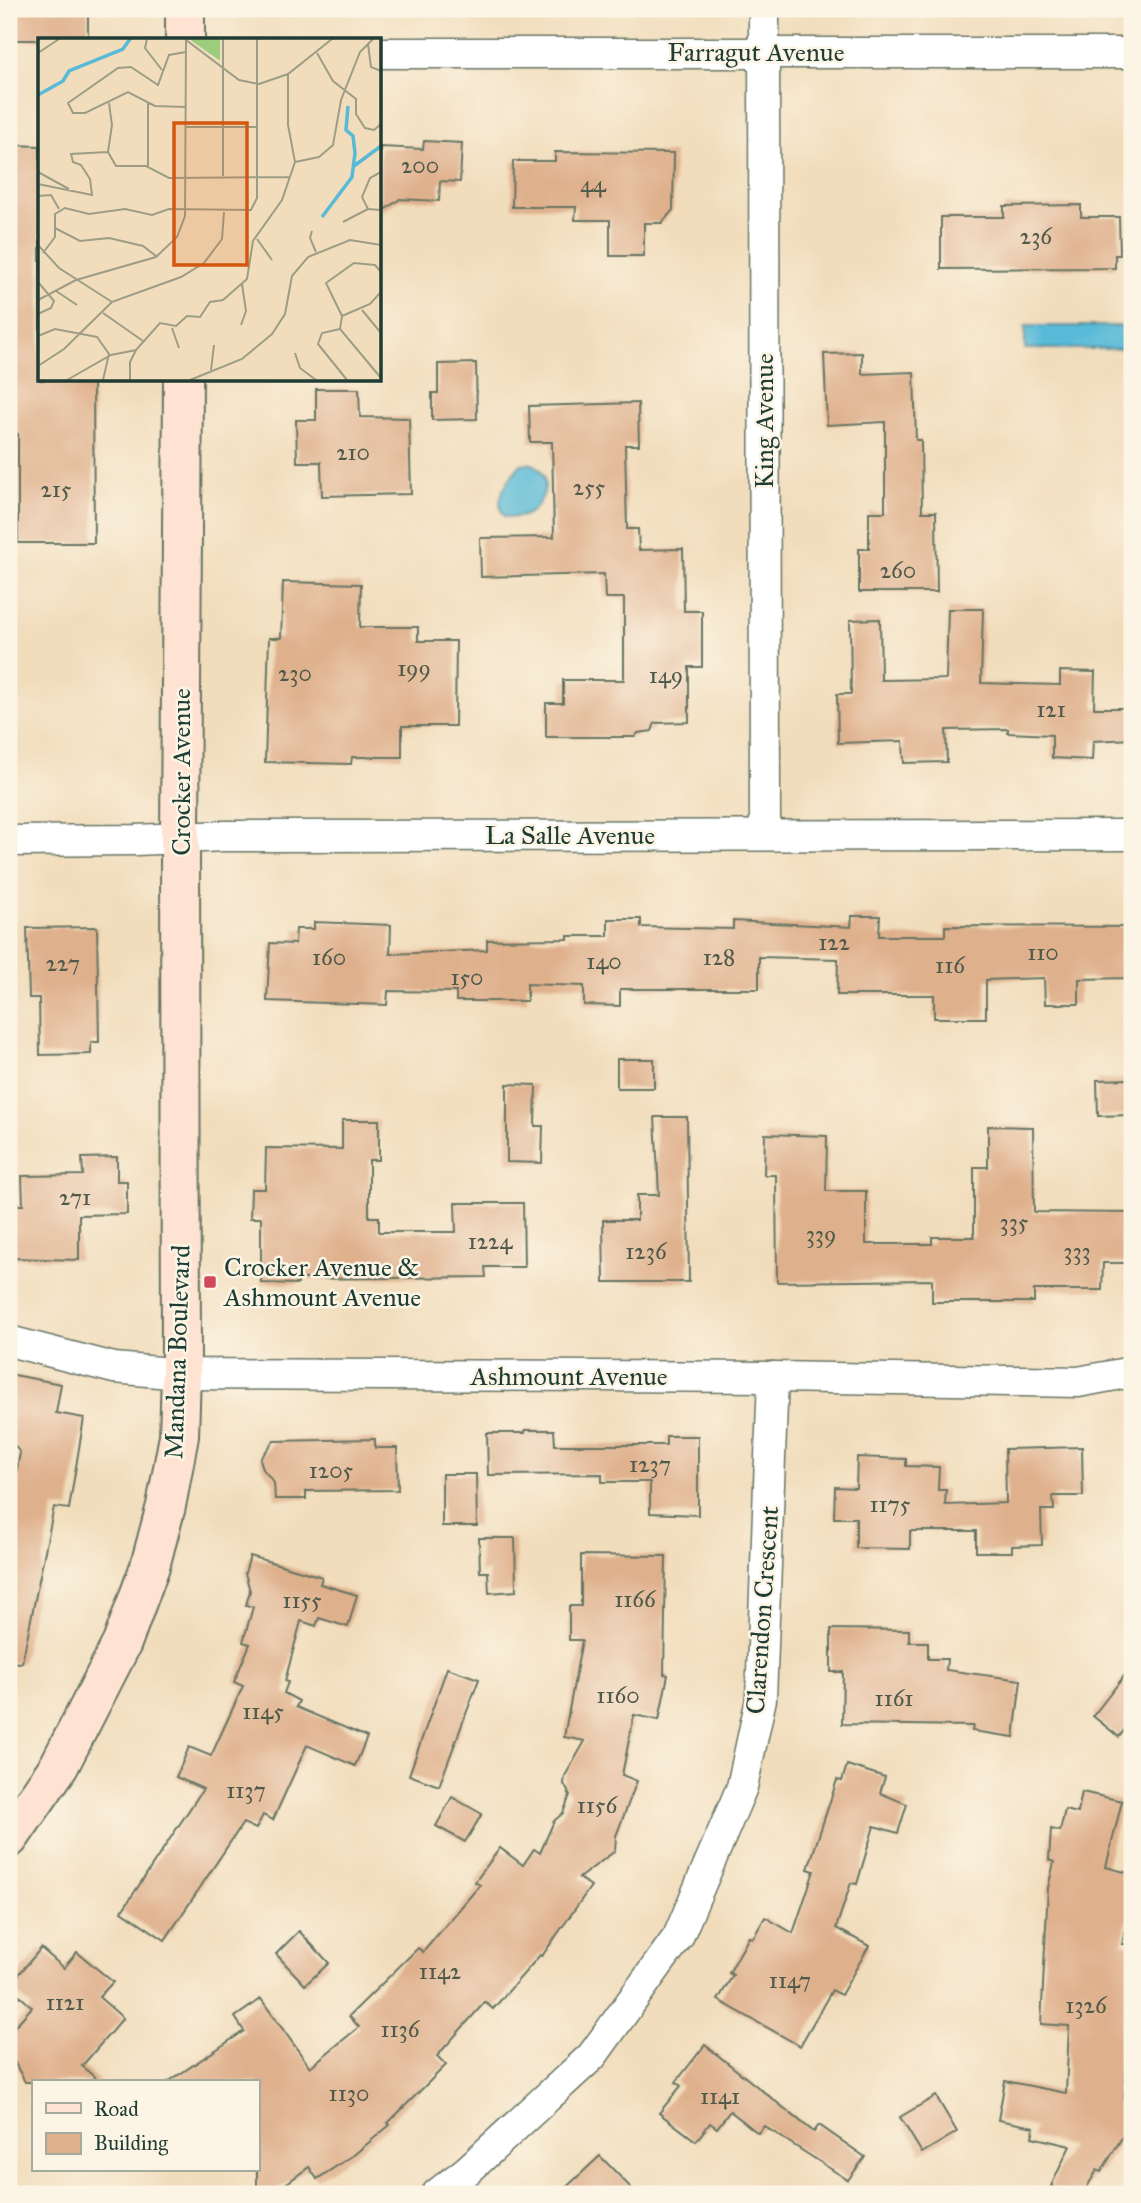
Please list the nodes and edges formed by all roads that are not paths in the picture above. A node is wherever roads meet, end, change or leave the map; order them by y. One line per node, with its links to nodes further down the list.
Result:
1 (185, 9): 3 (street)
2 (764, 9): 4 (street, King Avenue)
3 (185, 38)
4 (763, 52): 5 (street, Farragut Avenue); 6 (street, Farragut Avenue); 8 (street, King Avenue)
5 (382, 53)
6 (1132, 53)
7 (183, 382): 10 (street, Crocker Avenue)
8 (765, 834): 9 (street, La Salle Avenue); 10 (street, La Salle Avenue)
9 (1132, 835)
10 (180, 838): 11 (street, La Salle Avenue); 12 (street, Crocker Avenue)
11 (9, 841)
12 (181, 1163): 15 (street, Mandana Boulevard)
13 (9, 1341): 15 (street, Ashmount Avenue)
14 (1132, 1372): 16 (street, Ashmount Avenue)
15 (181, 1374): 16 (street, Ashmount Avenue); 17 (street, Mandana Boulevard)
16 (773, 1377): 18 (street, Clarendon Crescent)
17 (9, 1838)
18 (437, 2194)

